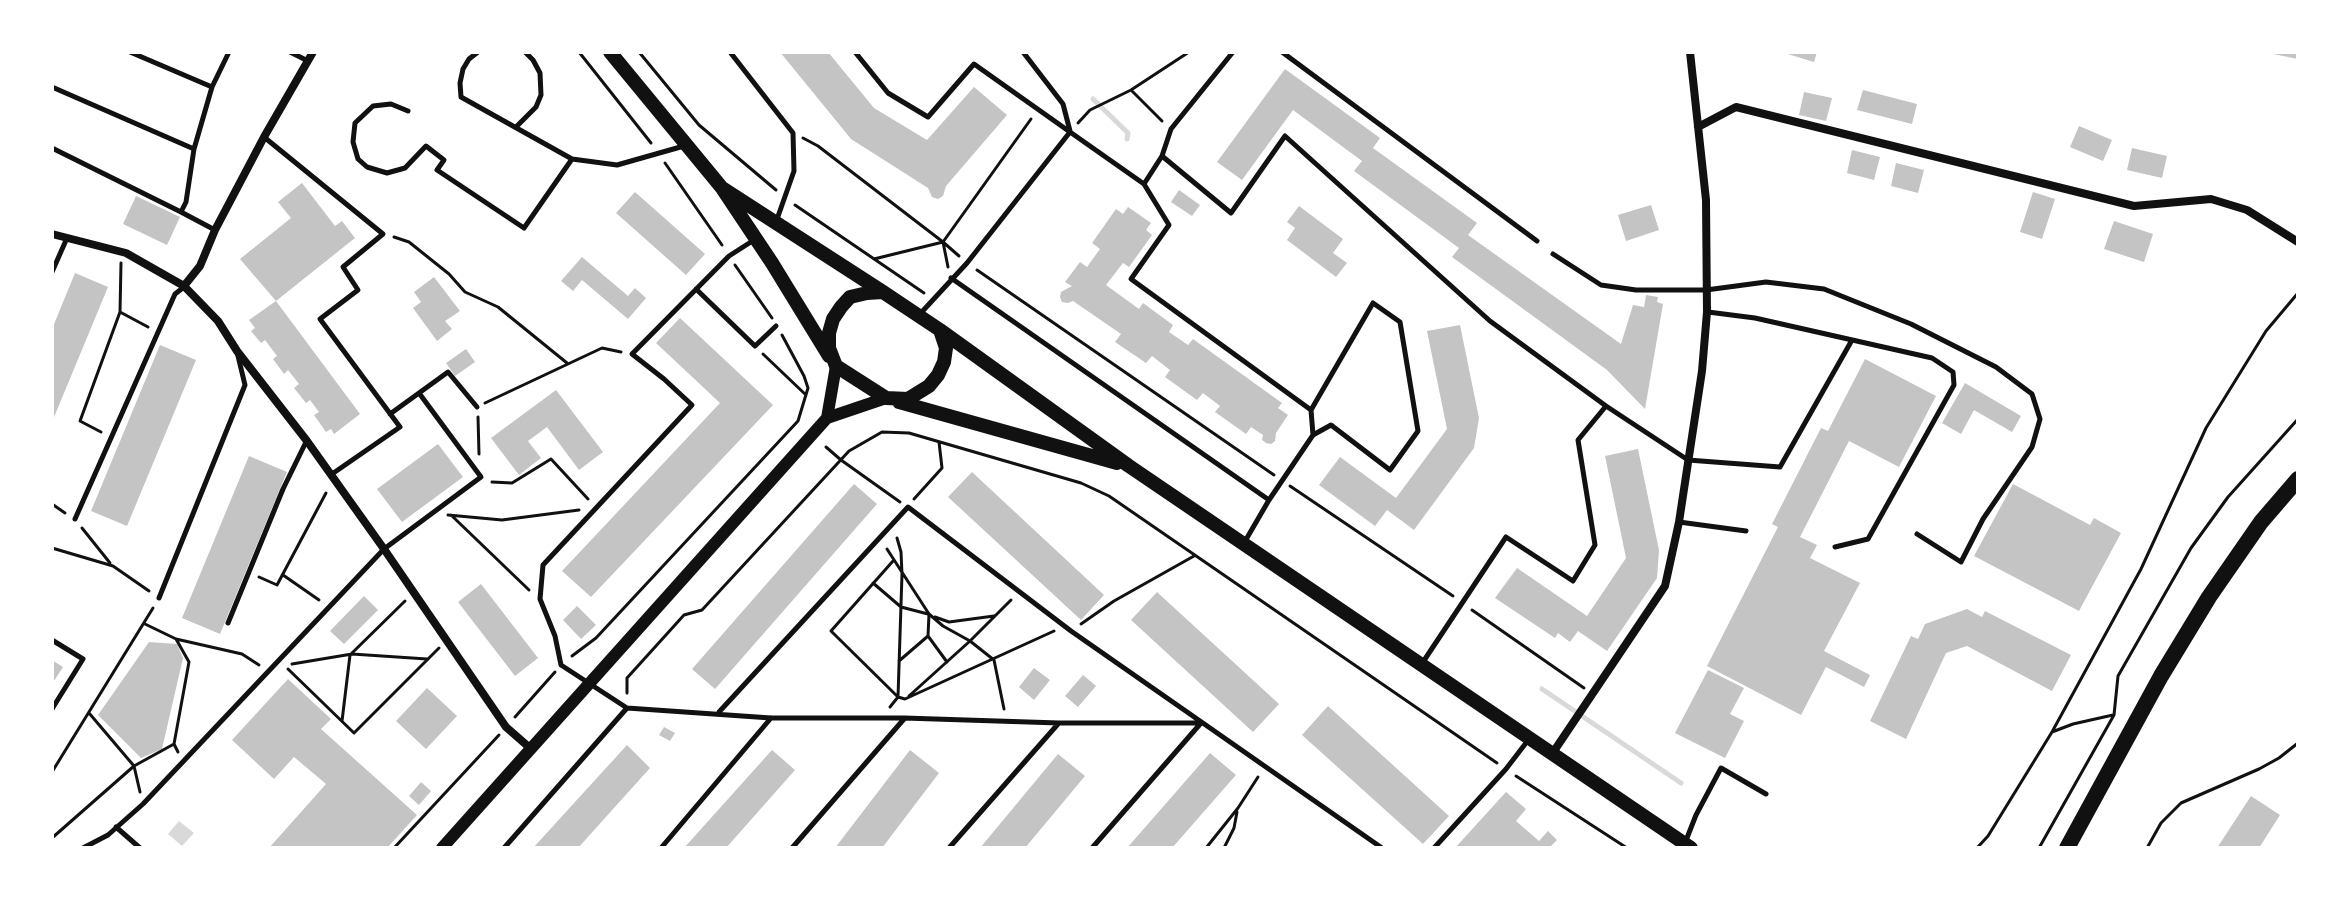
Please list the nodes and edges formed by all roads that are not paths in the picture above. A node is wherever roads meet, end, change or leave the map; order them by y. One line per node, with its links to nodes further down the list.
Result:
1 (130, 52): 15 (lane)
2 (229, 52): 15 (lane)
3 (290, 52): 13 (lane)
4 (478, 52): 17 (lane)
5 (525, 52): 17 (lane)
6 (610, 52): 21 (main road)
7 (730, 52): 29 (lane)
8 (855, 52): 19 (lane)
9 (1023, 52): 19 (lane)
10 (1233, 52): 24 (lane)
11 (1282, 52): 34 (lane)
12 (1690, 52): 18 (street)
13 (311, 56): 20 (street)
14 (52, 87): 23 (lane)
15 (212, 87): 23 (lane)
16 (408, 111): 25 (lane)
17 (516, 127): 25 (lane)
18 (1698, 127): 35 (street); 41 (street)
19 (1070, 132): 26 (lane); 38 (lane)
20 (264, 137): 30 (street); 55 (lane)
21 (686, 145): 25 (lane); 27 (main road)
22 (52, 148): 28 (lane)
23 (194, 149): 28 (lane)
24 (1162, 156): 26 (lane); 52 (lane)
25 (572, 159)
26 (1144, 184): 54 (lane)
27 (722, 188): 29 (main road); 33 (main road)
28 (181, 212): 30 (lane)
29 (776, 223): 42 (main road)
30 (215, 230): 39 (street)
31 (52, 234): 32 (street)
32 (68, 238): 37 (lane); 39 (street)
33 (756, 238): 40 (lane); 49 (main road)
34 (1537, 241)
35 (2298, 242)
36 (1553, 254): 41 (lane)
37 (52, 272)
38 (951, 278): 44 (lane); 63 (lane)
39 (184, 286): 48 (street); 64 (lane)
40 (696, 289): 45 (lane); 75 (lane)
41 (1706, 290): 43 (street); 67 (lane)
42 (883, 292): 44 (main road); 49 (main road)
43 (1707, 312): 47 (lane); 59 (street)
44 (919, 316): 46 (main road)
45 (776, 326)
46 (940, 330): 51 (main road); 60 (main road)
47 (1852, 340): 59 (lane); 69 (lane)
48 (237, 351): 58 (street); 71 (lane)
49 (835, 365): 51 (main road); 56 (street)
50 (419, 393): 53 (lane); 55 (lane); 70 (lane)
51 (888, 399): 56 (street); 60 (main road)
52 (1606, 406): 59 (lane); 74 (lane)
53 (477, 407)
54 (1311, 410): 57 (lane); 57 (lane)
55 (390, 414): 61 (lane)
56 (827, 418): 75 (street)
57 (1313, 435): 63 (lane)
58 (307, 441): 61 (street); 72 (lane)
59 (1688, 460): 65 (street)
60 (1129, 466): 68 (main road)
61 (331, 475): 70 (street)
62 (2298, 479): 99 (main road)
63 (1269, 500): 68 (lane)
64 (75, 519)
65 (1679, 522): 66 (lane); 85 (street)
66 (1746, 531)
67 (1917, 534)
68 (1243, 544): 74 (main road)
69 (1835, 547)
70 (384, 549): 84 (street); 87 (lane)
71 (159, 598)
72 (228, 623)
73 (52, 640): 77 (lane)
74 (1421, 665): 83 (main road)
75 (587, 683): 76 (lane); 84 (street)
76 (627, 708): 78 (lane); 92 (lane)
77 (52, 709)
78 (719, 713): 79 (lane); 82 (lane)
79 (771, 718): 80 (lane); 93 (lane)
80 (904, 718): 81 (lane); 94 (lane)
81 (1059, 723): 82 (lane); 95 (lane)
82 (1201, 723): 96 (lane); 97 (lane)
83 (1529, 739): 85 (main road); 98 (lane)
84 (530, 748): 91 (street)
85 (1552, 754): 88 (main road)
86 (1766, 794): 88 (lane)
87 (116, 827): 89 (lane); 90 (lane)
88 (1687, 846)
89 (83, 848)
90 (140, 848)
91 (442, 848)
92 (504, 848)
93 (661, 848)
94 (792, 848)
95 (949, 848)
96 (1092, 848)
97 (1382, 848)
98 (1434, 848)
99 (2067, 848)

